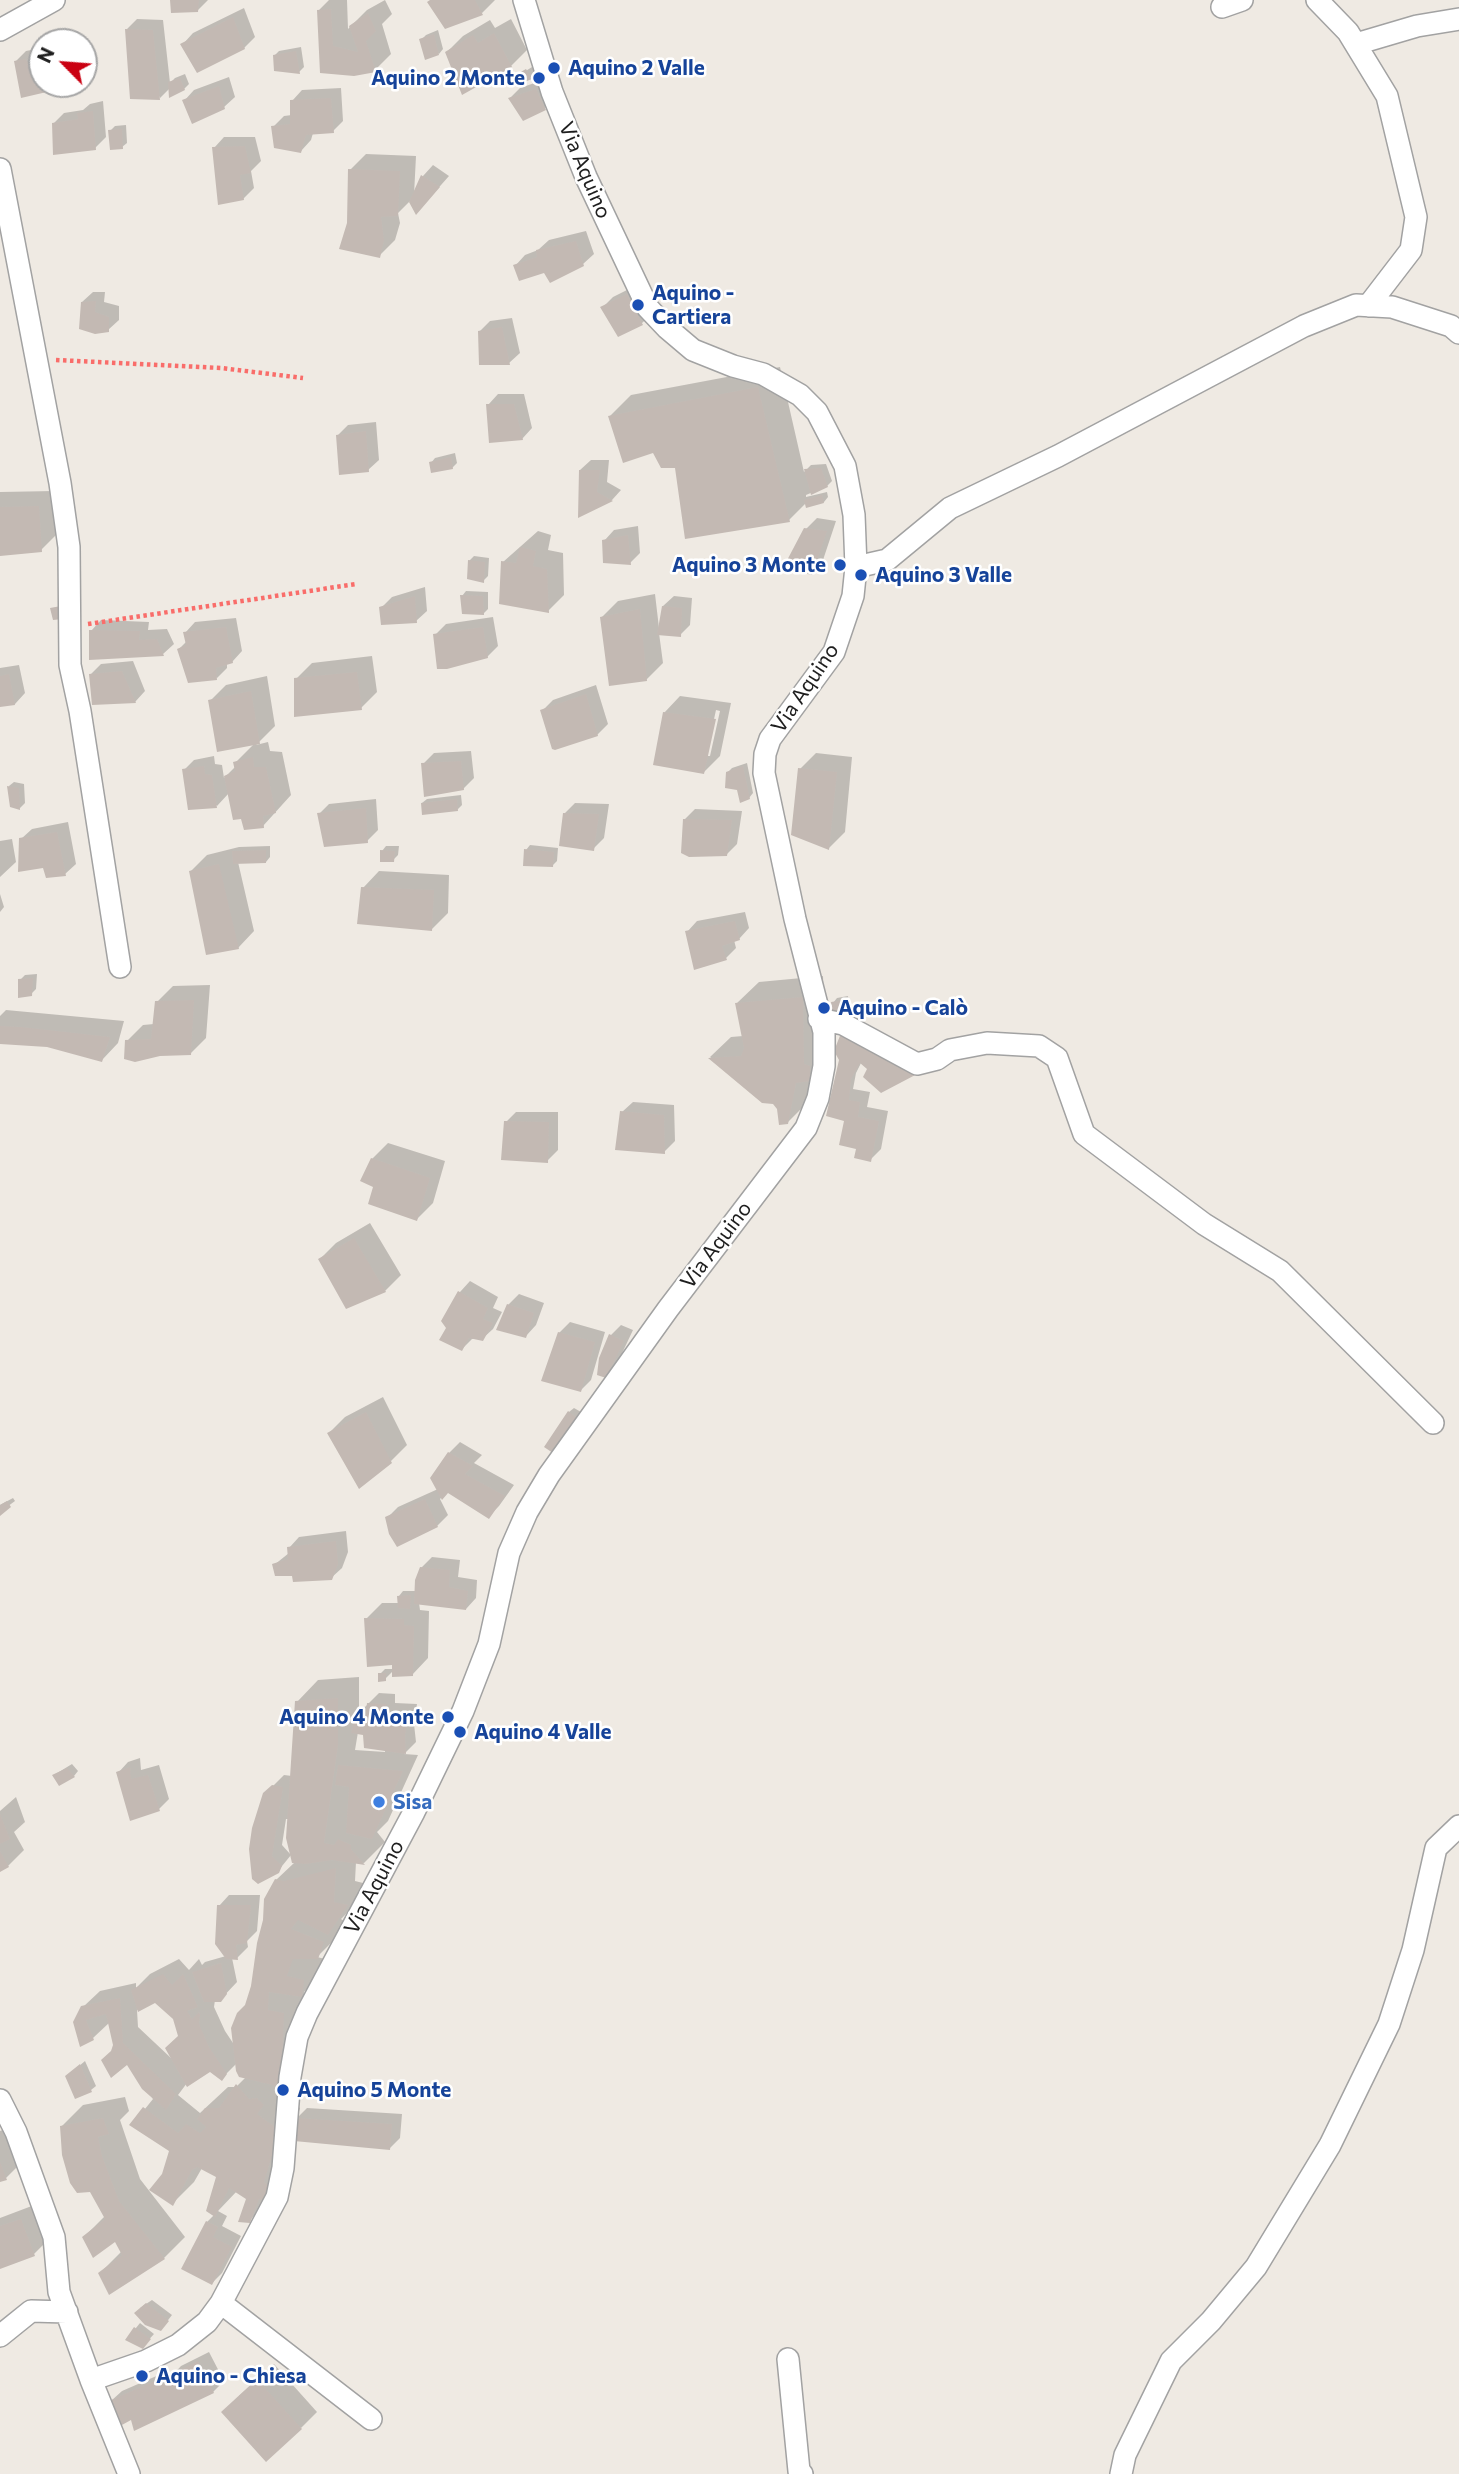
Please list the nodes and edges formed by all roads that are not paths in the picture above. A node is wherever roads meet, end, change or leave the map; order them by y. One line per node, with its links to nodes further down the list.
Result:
1 (54, 0): 5 (street)
2 (524, 0): 10 (street, Via Aquino)
3 (1317, 0): 6 (street)
4 (1459, 19): 6 (street)
5 (0, 30)
6 (1356, 44): 8 (street)
7 (0, 169): 11 (street)
8 (1368, 306): 9 (street); 10 (street)
9 (1459, 333)
10 (856, 567): 12 (street, Via Aquino)
11 (120, 967)
12 (819, 1019): 13 (street); 16 (street, Via Aquino)
13 (1433, 1423)
14 (1459, 1826): 24 (street)
15 (0, 2099): 17 (street)
16 (221, 2303): 20 (street, Via Aquino); 21 (street)
17 (67, 2312): 18 (street); 20 (street)
18 (0, 2336)
19 (788, 2359): 23 (street)
20 (91, 2380): 22 (street)
21 (371, 2419)
22 (129, 2474)
23 (802, 2474)
24 (1121, 2474)

